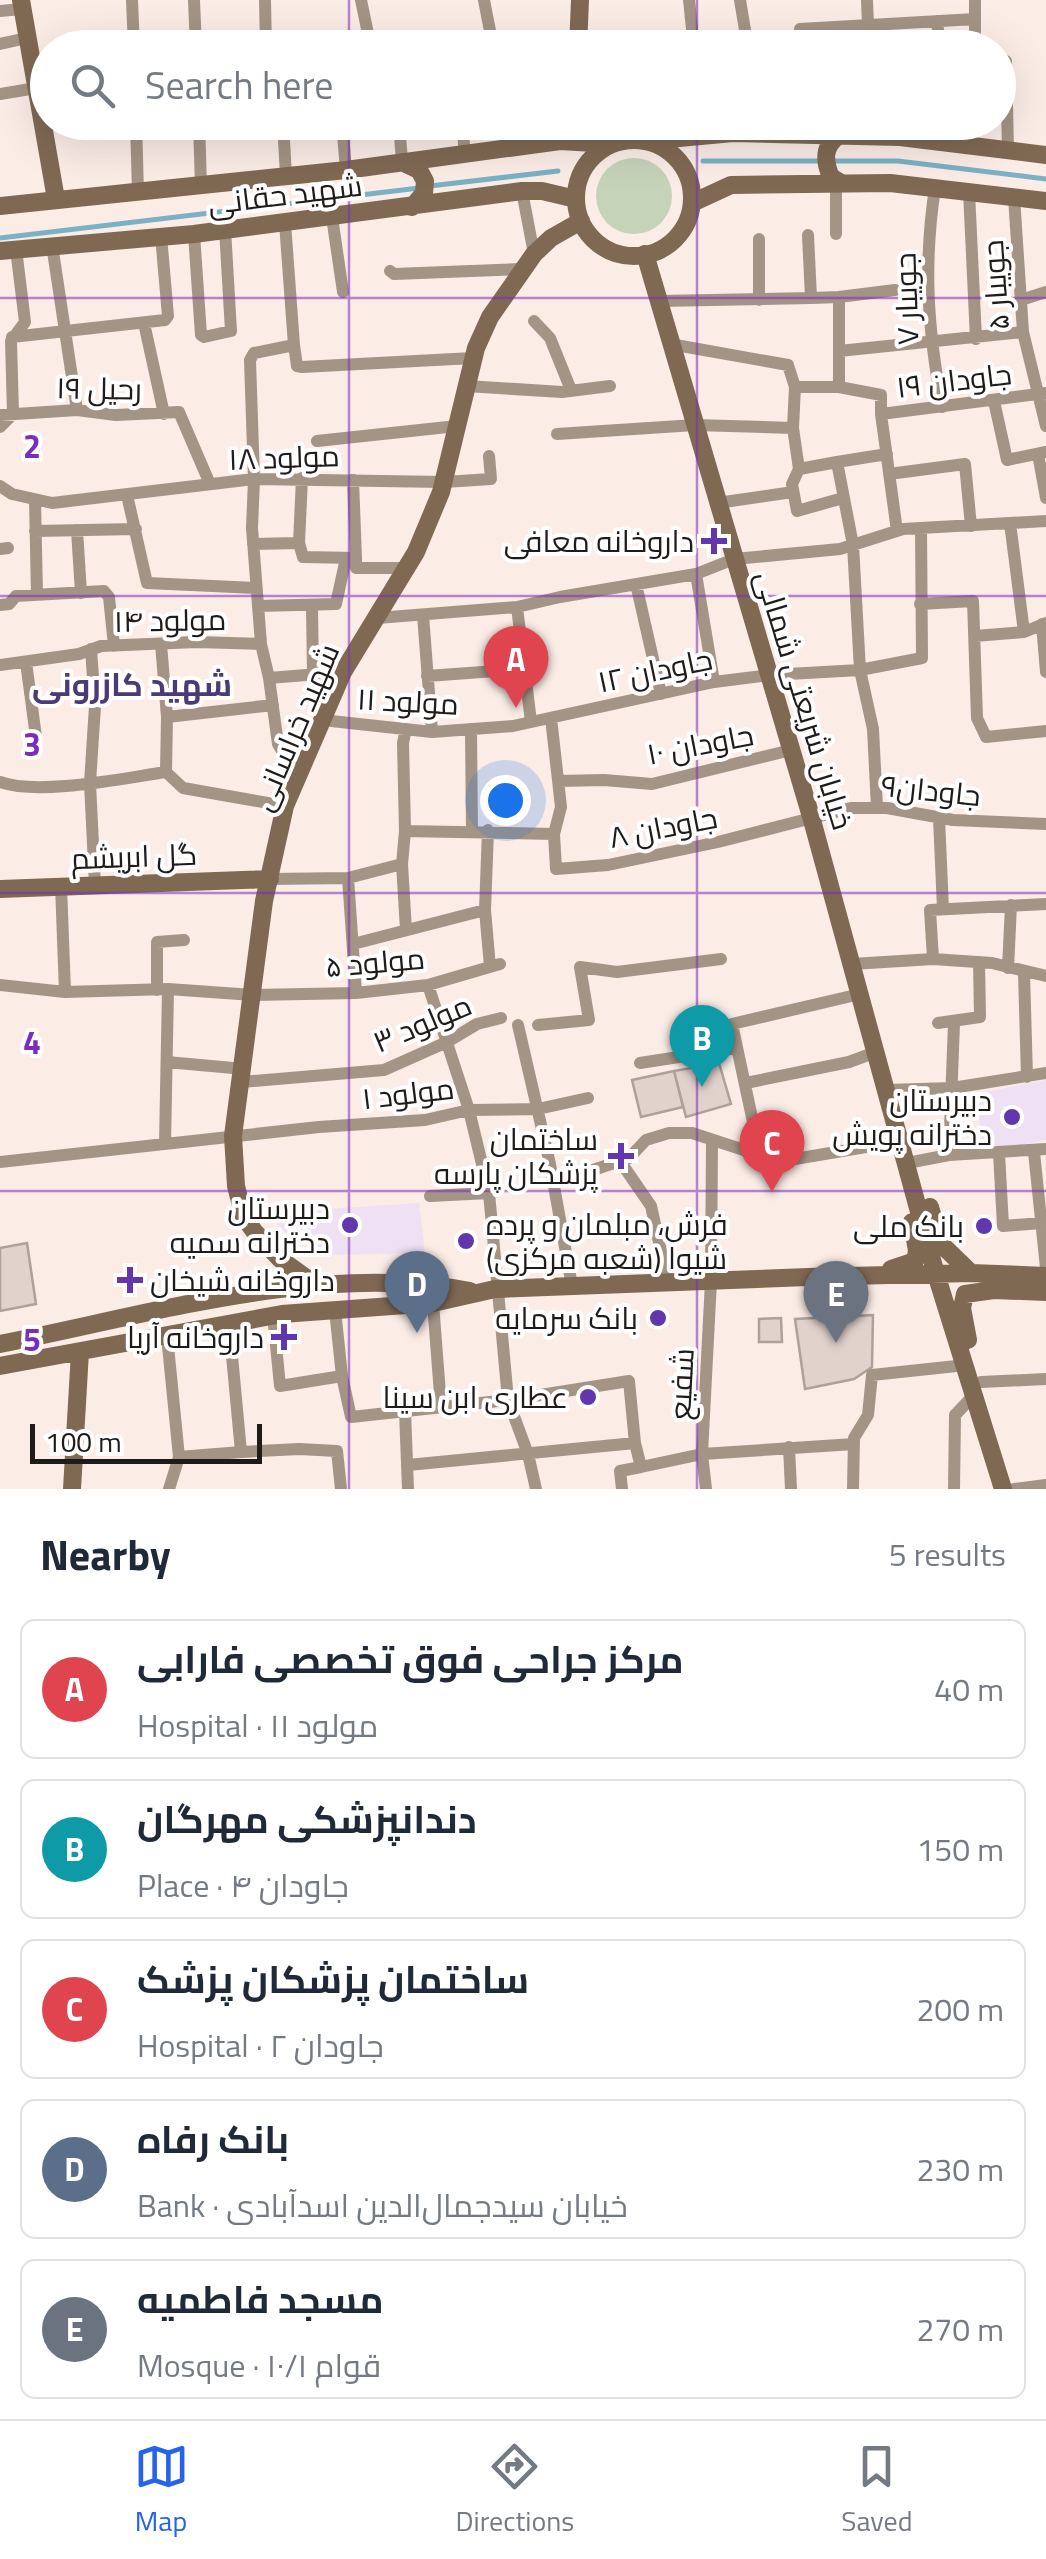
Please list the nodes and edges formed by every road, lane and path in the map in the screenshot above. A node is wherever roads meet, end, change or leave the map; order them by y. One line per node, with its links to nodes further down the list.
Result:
1 (132, 0): 17 (street)
2 (194, 0): 18 (street)
3 (266, 0): 19 (street)
4 (361, 0): 20 (street)
5 (484, 0): 21 (street)
6 (580, 0): 22 (main road)
7 (690, 0): 23 (street)
8 (740, 0): 24 (street)
9 (867, 0): 15 (street)
10 (975, 0): 13 (street)
11 (21, 4): 12 (street); 27 (main road)
12 (0, 12)
13 (975, 19): 14 (street); 26 (street)
14 (936, 21): 15 (street); 25 (street)
15 (868, 26): 16 (street)
16 (800, 29)
17 (133, 30)
18 (195, 30)
19 (266, 30)
20 (367, 30)
21 (490, 30)
22 (579, 30)
23 (692, 30)
24 (745, 30)
25 (937, 30)
26 (975, 30)
27 (26, 38): 28 (street); 29 (main road)
28 (0, 44)
29 (30, 51)
30 (30, 89): 31 (street)
31 (0, 94)
32 (48, 140): 62 (main road)
33 (136, 140): 60 (street)
34 (200, 140): 56 (street)
35 (284, 140): 54 (street)
36 (344, 140): 53 (street)
37 (401, 140): 52 (street)
38 (464, 140): 51 (street)
39 (528, 140): 51 (main road, شهید حقانی)
40 (604, 140): 47 (main road, شهید حقانی)
41 (652, 140): 46 (main road)
42 (834, 140): 55 (main road)
43 (925, 140): 48 (main road)
44 (950, 140): 48 (street)
45 (1008, 140): 49 (street)
46 (647, 141): 47 (main road); 65 (main road)
47 (615, 142): 63 (main road)
48 (950, 143): 49 (main road)
49 (1008, 150): 50 (main road)
50 (1046, 154)
51 (465, 155): 52 (main road, شهید حقانی)
52 (402, 162): 53 (main road, شهید حقانی); 67 (main road)
53 (346, 170): 54 (main road, شهید حقانی)
54 (286, 176): 56 (main road, شهید حقانی)
55 (839, 183): 57 (main road); 65 (main road); 73 (street)
56 (201, 186): 60 (main road, شهید حقانی)
57 (935, 188): 59 (main road); 97 (street, جویبار ۷)
58 (522, 191): 63 (main road, شهید حقانی); 67 (main road, شهید حقانی); 79 (street)
59 (969, 192): 61 (main road); 96 (street)
60 (138, 194): 62 (main road, شهید حقانی)
61 (1014, 197): 64 (main road); 89 (street, جویبار ۵)
62 (56, 199): 66 (main road, شهید حقانی)
63 (576, 199): 69 (main road)
64 (1046, 201)
65 (692, 202): 80 (main road)
66 (0, 206)
67 (412, 207): 68 (main road, شهید حقانی)
68 (332, 217): 70 (main road, شهید حقانی); 84 (street)
69 (581, 221): 79 (main road, شهید خراسانی); 80 (main road)
70 (286, 223): 71 (main road, شهید حقانی); 99 (street)
71 (225, 229): 72 (main road, شهید حقانی); 72 (street)
72 (194, 234): 74 (main road, شهید حقانی)
73 (836, 234)
74 (161, 236): 77 (main road, شهید حقانی); 92 (street)
75 (808, 236): 87 (street)
76 (759, 238): 88 (street)
77 (52, 245): 78 (main road, شهید حقانی); 93 (street)
78 (8, 250): 95 (street)
79 (534, 254): 81 (main road, شهید خراسانی)
80 (644, 254): 90 (main road, خیابان شریعتی شمالی)
81 (521, 269): 82 (street); 101 (main road, شهید خراسانی)
82 (390, 272)
83 (894, 290): 86 (street)
84 (343, 292)
85 (1046, 292): 89 (street)
86 (839, 297): 87 (street); 100 (street)
87 (811, 298): 88 (street)
88 (759, 300): 90 (street)
89 (1020, 300): 94 (street, جویبار ۵)
90 (657, 302): 98 (main road, خیابان شریعتی شمالی)
91 (534, 321): 107 (street)
92 (144, 323): 93 (street); 112 (street)
93 (66, 330): 95 (street); 111 (street)
94 (1023, 332): 96 (street); 108 (street, جویبار ۵)
95 (12, 337): 102 (street)
96 (976, 339): 97 (street)
97 (931, 342): 100 (street); 110 (street, جویبار ۷)
98 (670, 344): 105 (street); 115 (main road, خیابان شریعتی شمالی)
99 (294, 345): 101 (street); 129 (street)
100 (839, 351): 106 (street)
101 (474, 358): 103 (main road, شهید خراسانی)
102 (6, 377): 114 (street)
103 (466, 386): 107 (street); 116 (main road, شهید خراسانی)
104 (610, 386): 107 (street)
105 (795, 387): 106 (street, جاودان ۱۹); 119 (street)
106 (839, 387): 113 (street, جاودان ۱۹)
107 (571, 390)
108 (1041, 394): 109 (street, جاودان ۱۹); 117 (street, جویبار ۵)
109 (994, 401): 110 (street, جاودان ۱۹); 122 (street)
110 (942, 407): 113 (street, جاودان ۱۹)
111 (78, 410): 112 (street, رحیل ۱۹); 114 (street, رحیل ۱۹)
112 (164, 414): 132 (street, رحیل ۱۹)
113 (881, 414): 123 (street)
114 (6, 415): 118 (street)
115 (696, 425): 119 (street); 120 (street); 139 (main road, خیابان شریعتی شمالی)
116 (456, 426): 121 (street); 131 (main road, شهید خراسانی)
117 (1046, 426)
118 (0, 427)
119 (794, 428): 126 (street)
120 (557, 434)
121 (317, 441)
122 (1042, 453): 137 (street)
123 (887, 454): 125 (street); 127 (street)
124 (490, 456): 131 (street, مولود ۱۸)
125 (837, 462): 126 (street); 136 (street)
126 (799, 470): 134 (street)
127 (890, 474): 142 (street); 147 (street)
128 (302, 478): 129 (street, مولود ۱۸); 130 (street, مولود ۱۸); 148 (street)
129 (254, 479): 132 (street, مولود ۱۸); 149 (street)
130 (353, 480): 131 (street, مولود ۱۸); 151 (street)
131 (444, 482): 153 (main road, شهید خراسانی)
132 (210, 484): 135 (street, مولود ۱۸)
133 (0, 486): 138 (street)
134 (793, 492): 136 (street); 139 (street)
135 (128, 495): 138 (street, مولود ۱۸); 144 (street)
136 (843, 498): 150 (street)
137 (1046, 498)
138 (35, 500): 146 (street)
139 (717, 502): 152 (main road, خیابان شریعتی شمالی)
140 (1046, 521): 141 (street)
141 (1010, 523): 142 (street); 167 (street)
142 (970, 526): 143 (street)
143 (921, 528): 147 (street); 159 (street)
144 (136, 529): 145 (street); 156 (street)
145 (77, 530): 146 (street); 157 (street)
146 (35, 531): 158 (street)
147 (897, 531): 150 (street)
148 (299, 543): 149 (street); 151 (street)
149 (253, 544): 156 (street)
150 (854, 544): 152 (street); 176 (street)
151 (351, 558): 153 (street); 162 (street)
152 (734, 559): 154 (street); 180 (main road, خیابان شریعتی شمالی)
153 (406, 568): 165 (main road, شهید خراسانی)
154 (696, 574): 155 (street); 183 (street)
155 (636, 584): 163 (street); 184 (street)
156 (256, 588): 161 (street)
157 (81, 593): 158 (street); 171 (street)
158 (36, 595): 160 (street)
159 (920, 604): 168 (street); 176 (street, جاودان ۱۲)
160 (0, 605)
161 (258, 606): 162 (street); 170 (street)
162 (312, 607): 179 (street)
163 (517, 608): 164 (street); 175 (street)
164 (423, 615): 165 (street); 181 (street)
165 (377, 618): 177 (main road, شهید خراسانی)
166 (1044, 623): 167 (street); 178 (street)
167 (1024, 632): 168 (street)
168 (975, 636): 192 (street)
169 (161, 644): 170 (street, مولود ۱۴); 171 (street, مولود ۱۴); 186 (street)
170 (261, 644): 182 (street, مولود ۱۴)
171 (114, 646): 172 (street, مولود ۱۴)
172 (92, 650): 173 (street, مولود ۱۴); 200 (street)
173 (26, 662): 174 (street, مولود ۱۴); 194 (street)
174 (0, 665)
175 (524, 669): 181 (street); 189 (street)
176 (860, 670): 180 (street, جاودان ۱۲); 202 (street)
177 (343, 672): 179 (street); 188 (main road, شهید خراسانی)
178 (1046, 672)
179 (313, 675): 182 (street)
180 (770, 675): 183 (street, جاودان ۱۲); 195 (main road, خیابان شریعتی شمالی)
181 (427, 676): 193 (street)
182 (269, 678): 185 (street, مولود ۱۴)
183 (714, 682): 184 (street, جاودان ۱۲)
184 (660, 694): 187 (street, جاودان ۱۲)
185 (273, 705): 186 (street); 197 (street, مولود ۱۴)
186 (167, 717): 196 (street)
187 (551, 718): 189 (street, مولود ۱۱); 198 (street)
188 (322, 720): 190 (street, مولود ۱۱); 197 (main road, شهید خراسانی)
189 (531, 722): 191 (street, مولود ۱۱)
190 (406, 729): 193 (street, مولود ۱۱); 207 (street)
191 (471, 729): 193 (street, مولود ۱۱); 208 (street)
192 (1046, 730)
193 (432, 732)
194 (36, 737)
195 (791, 750): 198 (street, جاودان ۱۰); 204 (main road, خیابان شریعتی شمالی)
196 (166, 772): 200 (street); 201 (street)
197 (298, 776): 201 (main road, شهید خراسانی)
198 (558, 781): 209 (street)
199 (0, 782): 200 (street)
200 (90, 783): 213 (street)
201 (285, 806): 211 (main road, شهید خراسانی)
202 (877, 808): 203 (street, جاودان۹); 204 (street, جاودان۹)
203 (938, 818): 205 (street, جاودان۹); 219 (street)
204 (812, 820): 209 (street, جاودان ۸); 226 (main road, خیابان شریعتی شمالی)
205 (1046, 824)
206 (488, 830): 208 (street); 209 (street); 218 (street)
207 (405, 831): 208 (street); 210 (street)
208 (472, 831)
209 (554, 834)
210 (402, 864): 212 (street); 220 (street)
211 (270, 878): 212 (street); 213 (main road, گل ابریشم); 235 (main road, شهید خراسانی)
212 (348, 878): 222 (street)
213 (94, 885): 214 (main road, گل ابریشم)
214 (60, 886): 215 (main road, گل ابریشم); 233 (street)
215 (0, 889)
216 (1046, 904): 217 (street)
217 (1011, 906): 219 (street); 227 (street)
218 (486, 910): 220 (street); 231 (street, مولود ۵)
219 (936, 910): 224 (street)
220 (406, 930): 222 (street)
221 (184, 940): 232 (street)
222 (352, 944): 234 (street)
223 (721, 959): 240 (street)
224 (933, 959): 225 (street); 226 (street)
225 (979, 962): 227 (street); 239 (street)
226 (852, 964): 236 (main road, خیابان شریعتی شمالی)
227 (1008, 968): 228 (street)
228 (1024, 973): 229 (street); 249 (street)
229 (1046, 976)
230 (0, 985): 233 (street, مولود ۵)
231 (428, 985): 234 (street, مولود ۵); 242 (street)
232 (162, 989): 233 (street, مولود ۵); 235 (street, مولود ۵); 245 (street)
233 (66, 992)
234 (356, 993): 235 (street, مولود ۵)
235 (254, 994): 248 (main road, شهید خراسانی)
236 (860, 994): 243 (street); 244 (main road, خیابان شریعتی شمالی)
237 (501, 1018): 242 (street, مولود ۳)
238 (938, 1022): 239 (street)
239 (954, 1022): 251 (street)
240 (538, 1024)
241 (518, 1025): 254 (street)
242 (447, 1042): 248 (street, مولود ۳); 255 (street)
243 (737, 1048): 246 (street); 250 (street)
244 (876, 1052): 250 (street); 252 (main road, خیابان شریعتی شمالی)
245 (167, 1062): 248 (street, مولود ۳); 259 (street)
246 (640, 1063)
247 (1046, 1073): 249 (street)
248 (243, 1075): 256 (main road, شهید خراسانی)
249 (1027, 1077): 251 (street)
250 (746, 1083): 262 (street)
251 (952, 1088): 252 (street); 263 (street)
252 (887, 1090): 258 (main road, خیابان شریعتی شمالی)
253 (588, 1098): 254 (street, مولود ۱)
254 (538, 1109): 255 (street, مولود ۱); 267 (street)
255 (468, 1110): 256 (street, مولود ۱); 268 (street)
256 (233, 1136): 259 (street, مولود ۱); 278 (main road, شهید خراسانی)
257 (712, 1140): 262 (street); 264 (street); 276 (street, شفیع)
258 (901, 1141): 262 (street); 266 (main road, خیابان شریعتی شمالی)
259 (165, 1144): 265 (street, مولود ۱)
260 (1040, 1150): 261 (street); 270 (street)
261 (999, 1153): 263 (street); 270 (street)
262 (760, 1155)
263 (950, 1155): 266 (street)
264 (620, 1161): 267 (street); 277 (street)
265 (0, 1162)
266 (907, 1163): 272 (main road); 273 (main road); 274 (main road)
267 (554, 1183): 279 (street)
268 (489, 1194): 269 (street); 280 (street)
269 (430, 1196)
270 (1042, 1223): 271 (street)
271 (1046, 1268)
272 (936, 1274): 273 (main road); 274 (main road); 288 (main road)
273 (970, 1274): 275 (main road)
274 (867, 1276): 276 (main road)
275 (1046, 1276)
276 (710, 1281): 277 (main road); 304 (street, شفیع)
277 (668, 1283): 279 (main road)
278 (316, 1285): 281 (main road); 289 (main road)
279 (572, 1286): 280 (main road)
280 (496, 1289): 281 (main road); 296 (street)
281 (475, 1292): 283 (main road)
282 (1046, 1292): 288 (main road)
283 (433, 1303): 284 (main road); 297 (street)
284 (336, 1310): 285 (main road); 293 (street)
285 (273, 1315): 286 (main road); 293 (street)
286 (229, 1324): 287 (main road); 302 (street)
287 (167, 1336): 290 (main road); 305 (street)
288 (964, 1340): 291 (main road); 295 (main road)
289 (0, 1344)
290 (80, 1352): 292 (main road); 309 (main road)
291 (966, 1365): 295 (main road); 300 (street)
292 (0, 1366)
293 (342, 1376): 298 (street)
294 (1046, 1379): 295 (street)
295 (978, 1388): 318 (street); 319 (main road); 320 (main road)
296 (508, 1400): 297 (street); 299 (street); 303 (street)
297 (441, 1407): 298 (street)
298 (405, 1411): 306 (street)
299 (634, 1443): 303 (street); 307 (street)
300 (854, 1444): 301 (street); 317 (street)
301 (790, 1447): 304 (street); 316 (street)
302 (241, 1452): 305 (street); 311 (street)
303 (528, 1454): 306 (street); 313 (street)
304 (702, 1454): 307 (street); 315 (street, شفیع)
305 (179, 1457): 310 (street)
306 (408, 1465): 312 (street)
307 (641, 1467): 314 (street)
308 (1046, 1485): 320 (street)
309 (72, 1489)
310 (169, 1489)
311 (341, 1489)
312 (408, 1489)
313 (536, 1489)
314 (622, 1489)
315 (706, 1489)
316 (790, 1489)
317 (854, 1489)
318 (954, 1489)
319 (1003, 1489)
320 (1014, 1489)

